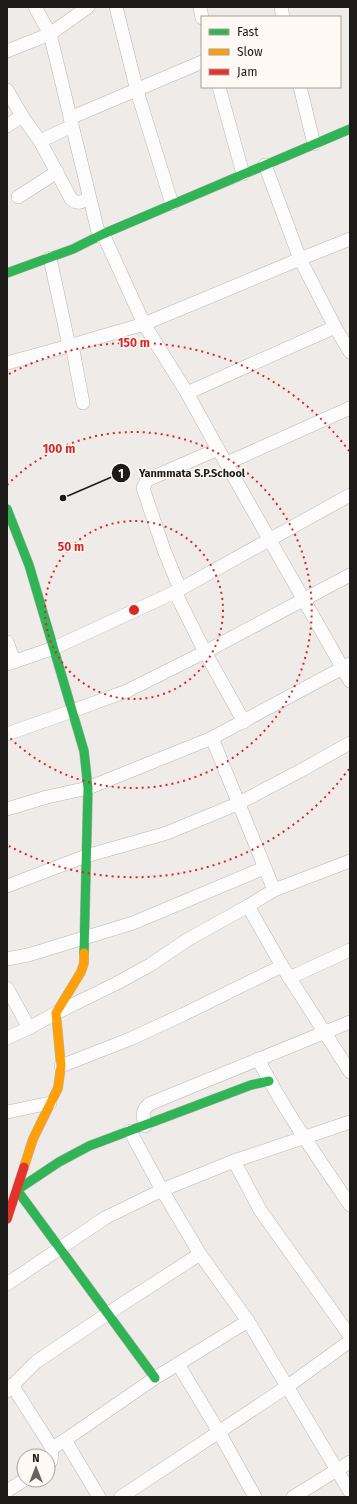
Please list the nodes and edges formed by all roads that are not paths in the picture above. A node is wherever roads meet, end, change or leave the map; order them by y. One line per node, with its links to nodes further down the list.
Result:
1 (35, 7): 4 (street)
2 (88, 7): 4 (street)
3 (116, 7): 10 (street)
4 (50, 34): 5 (street); 12 (street)
5 (7, 51)
6 (201, 62): 10 (street)
7 (219, 88): 19 (street)
8 (300, 88): 16 (street)
9 (7, 90): 11 (street)
10 (137, 91): 12 (street); 22 (street)
11 (22, 116): 13 (street); 15 (street)
12 (71, 122): 15 (street); 21 (street)
13 (7, 126)
14 (350, 129): 16 (street)
15 (40, 141): 18 (street)
16 (314, 144): 17 (street)
17 (265, 165): 19 (street); 26 (street)
18 (56, 172): 20 (street); 21 (street)
19 (243, 174): 22 (street)
20 (18, 197)
21 (89, 197): 23 (street)
22 (172, 204): 23 (street)
23 (101, 235): 25 (street); 28 (street)
24 (350, 239): 26 (street)
25 (50, 258): 27 (street); 31 (street)
26 (300, 260): 28 (street); 29 (street)
27 (7, 273)
28 (144, 324): 31 (street); 33 (street)
29 (335, 327): 30 (street); 33 (street)
30 (348, 344)
31 (71, 345): 32 (street); 34 (street)
32 (7, 362)
33 (187, 393): 36 (street)
34 (83, 403)
35 (350, 408): 37 (street)
36 (218, 449): 37 (street); 42 (street)
37 (227, 462): 40 (street)
38 (350, 495): 40 (street)
39 (7, 509): 45 (street)
40 (269, 538): 42 (street); 43 (street)
41 (350, 576): 43 (street)
42 (178, 590): 45 (street); 46 (street)
43 (304, 601): 46 (street); 48 (street)
44 (7, 642): 47 (street)
45 (54, 648): 47 (street); 50 (street)
46 (205, 652): 50 (street); 51 (street)
47 (10, 662)
48 (346, 666): 49 (street); 51 (street)
49 (350, 681)
50 (72, 712): 52 (street); 55 (street)
51 (244, 722): 53 (street)
52 (7, 734)
53 (212, 738): 55 (street); 56 (street)
54 (350, 743): 56 (street)
55 (88, 788): 57 (street); 58 (street)
56 (238, 803): 58 (street); 60 (street)
57 (7, 809)
58 (86, 856): 61 (street); 64 (street)
59 (350, 861): 62 (street)
60 (264, 868): 62 (street); 64 (street)
61 (7, 886)
62 (274, 890): 63 (street)
63 (248, 906): 67 (street); 70 (street)
64 (83, 939): 66 (street); 70 (street)
65 (350, 950): 68 (street)
66 (7, 959)
67 (282, 966): 68 (street); 76 (street)
68 (289, 978): 73 (street)
69 (7, 988): 72 (street)
70 (56, 1013): 72 (street); 76 (street)
71 (350, 1022): 73 (street)
72 (29, 1028): 74 (street)
73 (324, 1032): 75 (street); 77 (street)
74 (7, 1038)
75 (258, 1059): 78 (street); 82 (street)
76 (61, 1066): 79 (street)
77 (350, 1072)
78 (269, 1081): 82 (street); 84 (street)
79 (50, 1103): 80 (street); 86 (street)
80 (7, 1112)
81 (350, 1122): 84 (street)
82 (145, 1126): 83 (street)
83 (130, 1131): 86 (street); 87 (street)
84 (303, 1136): 85 (street); 88 (street)
85 (234, 1161): 87 (street); 95 (street)
86 (17, 1190): 89 (street); 90 (street)
87 (162, 1190): 90 (street); 91 (street)
88 (350, 1205)
89 (7, 1219)
90 (60, 1248): 92 (street); 93 (street)
91 (200, 1254): 93 (street); 94 (street)
92 (7, 1284)
93 (107, 1314): 98 (street); 100 (street)
94 (248, 1321): 97 (street); 99 (street)
95 (350, 1336)
96 (350, 1341): 99 (street)
97 (178, 1364): 98 (street); 101 (street)
98 (155, 1378): 102 (street)
99 (288, 1386): 101 (street); 105 (street)
100 (9, 1388): 103 (street)
101 (219, 1432): 110 (street); 111 (street)
102 (65, 1440): 103 (street); 109 (street)
103 (52, 1448)
104 (350, 1462): 105 (street)
105 (337, 1470): 108 (street); 112 (street)
106 (16, 1485): 107 (street)
107 (7, 1491)
108 (350, 1492)
109 (99, 1497)
110 (121, 1497)
111 (255, 1497)
112 (293, 1497)

